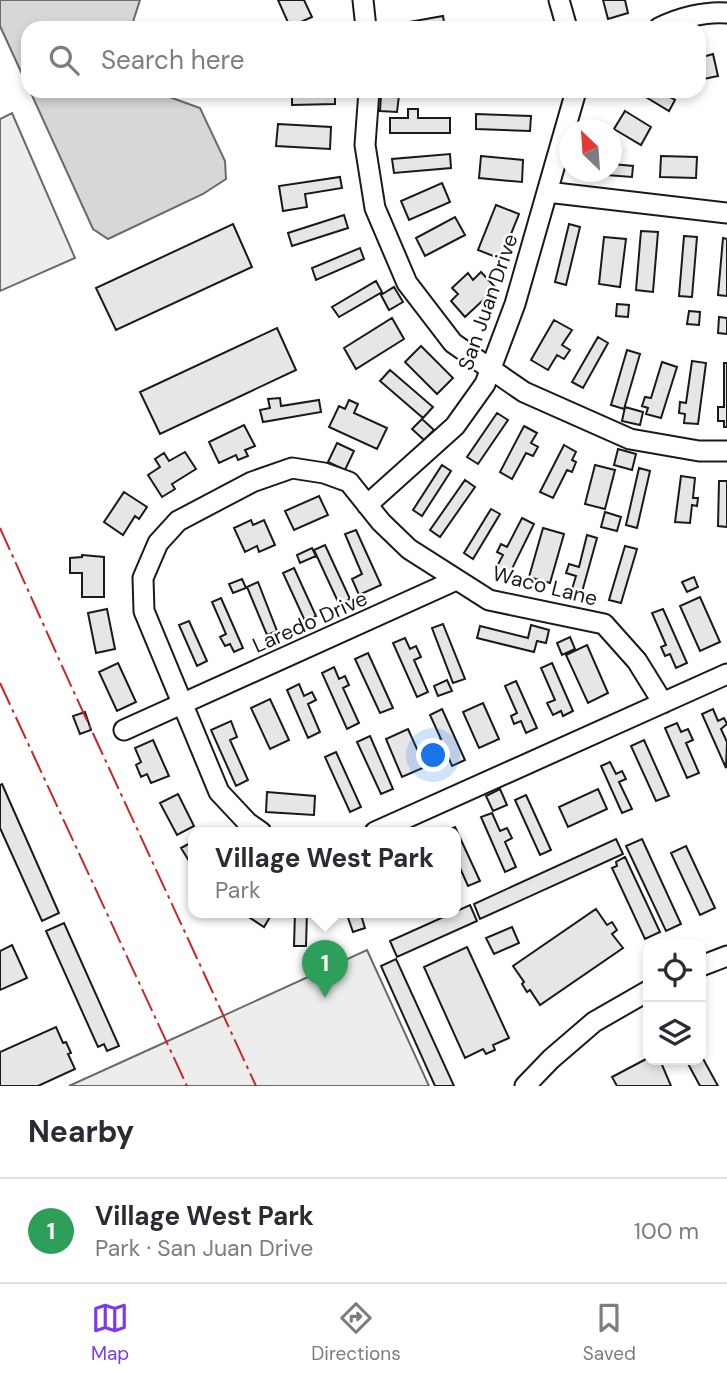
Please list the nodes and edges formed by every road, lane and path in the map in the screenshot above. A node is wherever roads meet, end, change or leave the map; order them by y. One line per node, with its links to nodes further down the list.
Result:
1 (363, 0): 4 (street)
2 (559, 0): 5 (street)
3 (727, 13): 6 (street)
4 (365, 21)
5 (565, 21)
6 (678, 21)
7 (368, 98): 11 (street)
8 (574, 98): 9 (street, San Juan Drive)
9 (547, 192): 10 (street); 11 (street, San Juan Drive)
10 (727, 213)
11 (491, 369): 12 (street); 13 (street, San Juan Drive)
12 (727, 451)
13 (367, 505): 14 (street, Waco Lane); 17 (street)
14 (456, 580): 16 (street, Waco Lane); 17 (street, Laredo Drive)
15 (727, 674): 16 (street)
16 (663, 703): 20 (street)
17 (183, 704): 18 (street, Laredo Drive); 19 (street)
18 (124, 730)
19 (254, 827)
20 (386, 827)
21 (727, 957): 22 (street)
22 (706, 964)
23 (643, 993): 24 (street)
24 (525, 1086)

